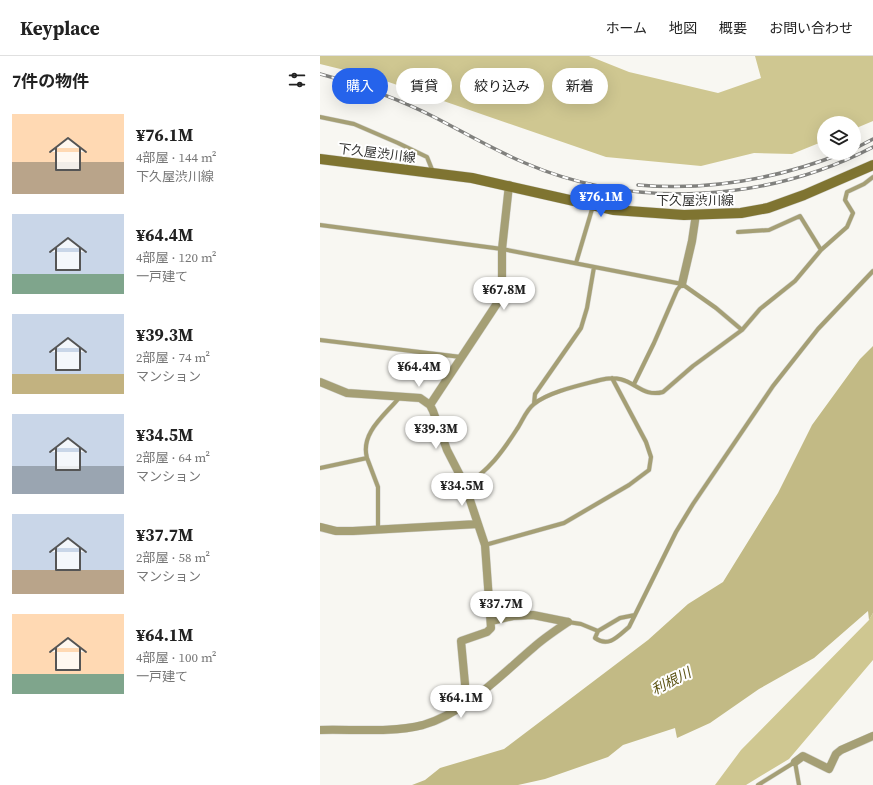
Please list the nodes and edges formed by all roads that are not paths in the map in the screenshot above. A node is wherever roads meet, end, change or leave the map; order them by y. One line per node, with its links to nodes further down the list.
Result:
1 (320, 116): 4 (lane)
2 (320, 159): 4 (main road, 下久屋渋川線)
3 (873, 165): 8 (main road, 下久屋渋川線)
4 (433, 173): 6 (main road, 下久屋渋川線)
5 (873, 177): 12 (lane)
6 (510, 185): 7 (main road, 下久屋渋川線); 11 (street)
7 (593, 205): 8 (main road, 下久屋渋川線); 13 (lane)
8 (696, 214): 16 (street)
9 (320, 225): 11 (lane)
10 (738, 232): 12 (lane)
11 (502, 249): 13 (lane); 19 (street)
12 (821, 250): 17 (lane)
13 (576, 264): 14 (lane)
14 (594, 267): 16 (lane); 24 (lane)
15 (873, 271): 33 (lane)
16 (682, 284): 17 (lane); 22 (lane)
17 (742, 330): 22 (lane)
18 (320, 340): 19 (lane)
19 (461, 357): 25 (street)
20 (612, 378): 22 (lane); 24 (lane); 32 (lane)
21 (320, 382): 23 (street)
22 (634, 384)
23 (400, 397): 25 (street); 26 (lane)
24 (534, 404): 28 (lane)
25 (430, 405): 28 (street)
26 (367, 458): 27 (lane); 31 (lane)
27 (320, 468)
28 (465, 485): 29 (street)
29 (478, 524): 31 (street); 32 (street)
30 (320, 527): 31 (street)
31 (378, 529)
32 (486, 545): 34 (street)
33 (635, 615): 36 (lane); 36 (lane)
34 (491, 621): 35 (street); 37 (street)
35 (568, 622): 36 (lane); 38 (street)
36 (598, 630)
37 (465, 684)
38 (320, 730)
39 (873, 736): 40 (street)
40 (795, 762): 41 (lane); 42 (lane)
41 (758, 785)
42 (799, 785)

